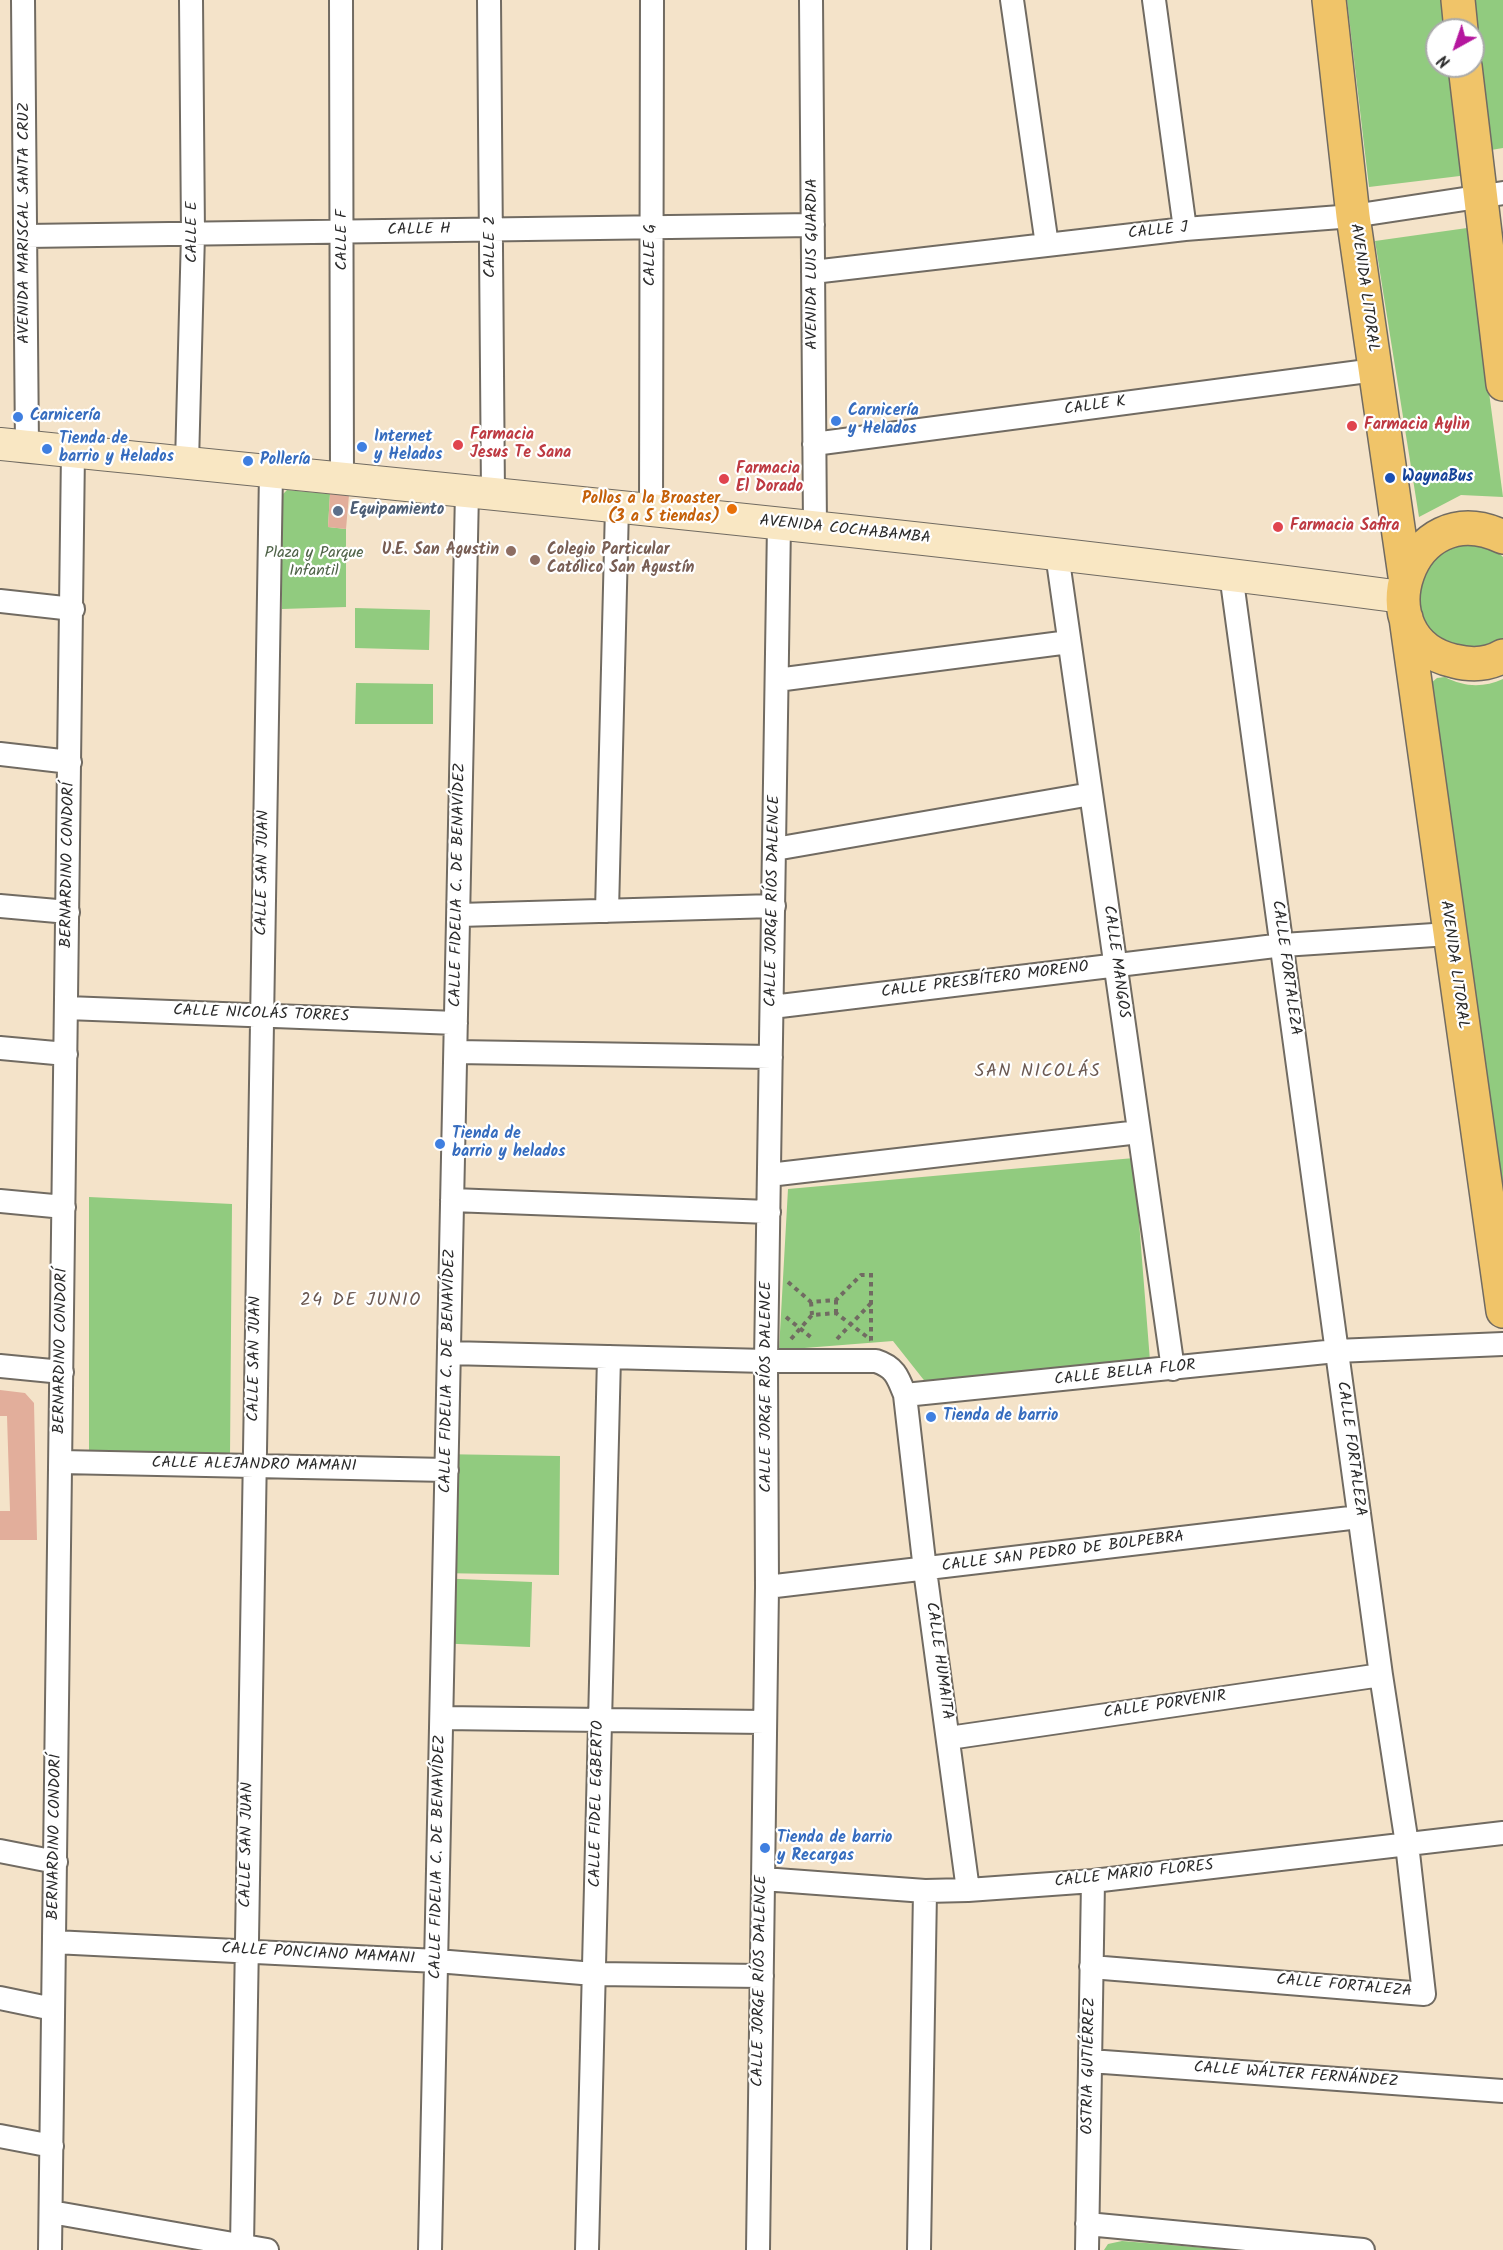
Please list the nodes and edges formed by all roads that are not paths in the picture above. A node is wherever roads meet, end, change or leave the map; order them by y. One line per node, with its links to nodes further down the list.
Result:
1 (23, 0): 21 (street, AVENIDA MARISCAL SANTA CRUZ)
2 (191, 0): 20 (street, CALLE E)
3 (342, 0): 19 (street, CALLE F)
4 (489, 0): 18 (street, CALLE 2)
5 (652, 0): 16 (street, CALLE G)
6 (811, 0): 15 (street, AVENIDA LUIS GUARDIA)
7 (1012, 0): 22 (street)
8 (1154, 0): 17 (street)
9 (1329, 0): 14 (main road, AVENIDA LITORAL)
10 (1458, 0): 11 (main road)
11 (1460, 18)
12 (1468, 78): 13 (main road)
13 (1492, 195): 14 (street, CALLE J); 24 (main road)
14 (1353, 216): 17 (street, CALLE J); 25 (main road, AVENIDA LITORAL)
15 (813, 225): 16 (street, CALLE H); 23 (street, AVENIDA LUIS GUARDIA)
16 (651, 228): 18 (street, CALLE H); 35 (street, CALLE G)
17 (1185, 229): 22 (street, CALLE J)
18 (491, 230): 19 (street, CALLE H); 33 (street, CALLE 2)
19 (343, 232): 20 (street, CALLE H); 32 (street, CALLE F)
20 (193, 234): 21 (street, CALLE H); 30 (street, CALLE E)
21 (26, 236): 28 (street, AVENIDA MARISCAL SANTA CRUZ)
22 (1047, 245): 23 (street, CALLE J)
23 (813, 272): 27 (street, AVENIDA LUIS GUARDIA)
24 (1501, 344): 26 (main road)
25 (1375, 370): 27 (street, CALLE K); 41 (main road, AVENIDA LITORAL)
26 (1503, 384)
27 (814, 444): 37 (street, AVENIDA LUIS GUARDIA)
28 (13, 445): 29 (main road, AVENIDA COCHABAMBA)
29 (73, 452): 30 (main road, AVENIDA COCHABAMBA); 43 (street, BERNARDINO CONDORÍ)
30 (187, 463): 31 (main road, AVENIDA COCHABAMBA)
31 (270, 472): 32 (main road, AVENIDA COCHABAMBA); 61 (street, CALLE SAN JUAN)
32 (342, 479): 33 (main road, AVENIDA COCHABAMBA)
33 (480, 493): 34 (main road, AVENIDA COCHABAMBA); 55 (street, CALLE FIDELIA C. DE BENAVÍDEZ)
34 (617, 507): 35 (main road, AVENIDA COCHABAMBA); 53 (street)
35 (651, 511): 36 (main road, AVENIDA COCHABAMBA)
36 (779, 524): 37 (main road, AVENIDA COCHABAMBA); 46 (street, CALLE JORGE RÍOS DALENCE)
37 (815, 527): 39 (main road, AVENIDA COCHABAMBA)
38 (1503, 537): 41 (main road)
39 (1057, 554): 40 (main road, AVENIDA COCHABAMBA); 44 (street, CALLE MANGOS)
40 (1231, 574): 41 (main road, AVENIDA COCHABAMBA); 57 (street, CALLE FORTALEZA)
41 (1404, 597): 45 (main road); 56 (main road, AVENIDA LITORAL)
42 (0, 601): 43 (street)
43 (73, 609): 48 (street, BERNARDINO CONDORÍ)
44 (1069, 642): 46 (street); 49 (street, CALLE MANGOS)
45 (1503, 656)
46 (777, 680): 50 (street, CALLE JORGE RÍOS DALENCE)
47 (0, 754): 48 (street)
48 (70, 762): 54 (street, BERNARDINO CONDORÍ)
49 (1091, 794): 50 (street); 58 (street, CALLE MANGOS)
50 (775, 849): 52 (street, CALLE JORGE RÍOS DALENCE)
51 (0, 906): 54 (street)
52 (774, 906): 53 (street); 59 (street, CALLE JORGE RÍOS DALENCE)
53 (607, 911): 55 (street)
54 (68, 912): 60 (street, BERNARDINO CONDORÍ)
55 (459, 915): 62 (street, CALLE FIDELIA C. DE BENAVÍDEZ)
56 (1449, 934): 57 (street, CALLE PRESBÍTERO MORENO); 73 (main road, AVENIDA LITORAL)
57 (1282, 945): 58 (street, CALLE PRESBÍTERO MORENO); 75 (street, CALLE FORTALEZA)
58 (1115, 965): 59 (street, CALLE PRESBÍTERO MORENO); 67 (street, CALLE MANGOS)
59 (772, 1007): 66 (street, CALLE JORGE RÍOS DALENCE)
60 (66, 1008): 61 (street, CALLE NICOLÁS TORRES); 65 (street, BERNARDINO CONDORÍ)
61 (262, 1015): 62 (street, CALLE NICOLÁS TORRES); 84 (street, CALLE SAN JUAN)
62 (456, 1023): 64 (street, CALLE FIDELIA C. DE BENAVÍDEZ)
63 (0, 1048): 65 (street)
64 (456, 1052): 66 (street); 69 (street, CALLE FIDELIA C. DE BENAVÍDEZ)
65 (66, 1054): 71 (street, BERNARDINO CONDORÍ)
66 (771, 1057): 68 (street, CALLE JORGE RÍOS DALENCE)
67 (1139, 1132): 68 (street); 80 (street, CALLE MANGOS)
68 (769, 1174): 72 (street, CALLE JORGE RÍOS DALENCE)
69 (452, 1200): 72 (street); 76 (street, CALLE FIDELIA C. DE BENAVÍDEZ)
70 (0, 1201): 71 (street)
71 (64, 1207): 81 (street, BERNARDINO CONDORÍ)
72 (769, 1212): 78 (street, CALLE JORGE RÍOS DALENCE)
73 (1503, 1311)
74 (1503, 1344): 75 (street, CALLE BELLA FLOR)
75 (1336, 1350): 80 (street, CALLE BELLA FLOR); 86 (street, CALLE FORTALEZA)
76 (449, 1353): 77 (street); 85 (street, CALLE FIDELIA C. DE BENAVÍDEZ)
77 (609, 1357): 78 (street); 91 (street, CALLE FIDEL EGBERTO)
78 (766, 1361): 82 (street); 88 (street, CALLE JORGE RÍOS DALENCE)
79 (0, 1366): 81 (street)
80 (1173, 1369): 82 (street, CALLE BELLA FLOR)
81 (62, 1372): 83 (street, BERNARDINO CONDORÍ)
82 (905, 1395): 87 (street, CALLE HUMAITA)
83 (61, 1462): 84 (street, CALLE ALEJANDRO MAMANI); 97 (street, BERNARDINO CONDORÍ)
84 (255, 1466): 85 (street, CALLE ALEJANDRO MAMANI); 103 (street, CALLE SAN JUAN)
85 (447, 1470): 90 (street, CALLE FIDELIA C. DE BENAVÍDEZ)
86 (1359, 1517): 87 (street, CALLE SAN PEDRO DE BOLPEBRA); 89 (street, CALLE FORTALEZA)
87 (925, 1570): 88 (street, CALLE SAN PEDRO DE BOLPEBRA); 93 (street, CALLE HUMAITA)
88 (767, 1587): 92 (street, CALLE JORGE RÍOS DALENCE)
89 (1381, 1675): 93 (street, CALLE PORVENIR); 95 (street, CALLE FORTALEZA)
90 (442, 1718): 91 (street); 104 (street, CALLE FIDELIA C. DE BENAVÍDEZ)
91 (600, 1720): 92 (street); 106 (street, CALLE FIDEL EGBERTO)
92 (765, 1722): 98 (street, CALLE JORGE RÍOS DALENCE)
93 (949, 1738): 100 (street, CALLE HUMAITA)
94 (1503, 1833): 95 (street, CALLE MARIO FLORES)
95 (1407, 1844): 99 (street, CALLE MARIO FLORES); 105 (street, CALLE FORTALEZA)
96 (0, 1851): 97 (street)
97 (56, 1862): 102 (street, BERNARDINO CONDORÍ)
98 (763, 1879): 101 (street, CALLE MARIO FLORES); 107 (street, CALLE JORGE RÍOS DALENCE)
99 (1093, 1881): 100 (street, CALLE MARIO FLORES); 105 (street, OSTRIA GUTIÉRREZ)
100 (968, 1890): 101 (street, CALLE MARIO FLORES)
101 (925, 1891): 123 (street)
102 (54, 1942): 103 (street, CALLE PONCIANO MAMANI); 109 (street, BERNARDINO CONDORÍ)
103 (246, 1952): 104 (street, CALLE PONCIANO MAMANI); 117 (street, CALLE SAN JUAN)
104 (437, 1961): 106 (street, CALLE PONCIANO MAMANI); 120 (street, CALLE FIDELIA C. DE BENAVÍDEZ)
105 (1091, 1967): 110 (street, OSTRIA GUTIÉRREZ)
106 (594, 1974): 107 (street, CALLE PONCIANO MAMANI); 121 (street, CALLE FIDEL EGBERTO)
107 (762, 1976): 122 (street, CALLE JORGE RÍOS DALENCE)
108 (0, 1998): 109 (street)
109 (53, 2009): 113 (street, BERNARDINO CONDORÍ)
110 (1090, 2061): 111 (street, CALLE WÁLTER FERNÁNDEZ); 115 (street, OSTRIA GUTIÉRREZ)
111 (1503, 2091)
112 (0, 2136): 113 (street)
113 (52, 2146): 114 (street, BERNARDINO CONDORÍ)
114 (51, 2212): 116 (street); 118 (street, BERNARDINO CONDORÍ)
115 (1087, 2224): 124 (street, OSTRIA GUTIÉRREZ); 125 (street)
116 (180, 2242): 117 (street)
117 (242, 2246): 119 (street)
118 (50, 2250)
119 (267, 2250)
120 (430, 2250)
121 (587, 2250)
122 (758, 2250)
123 (919, 2250)
124 (1087, 2250)
125 (1363, 2250)

